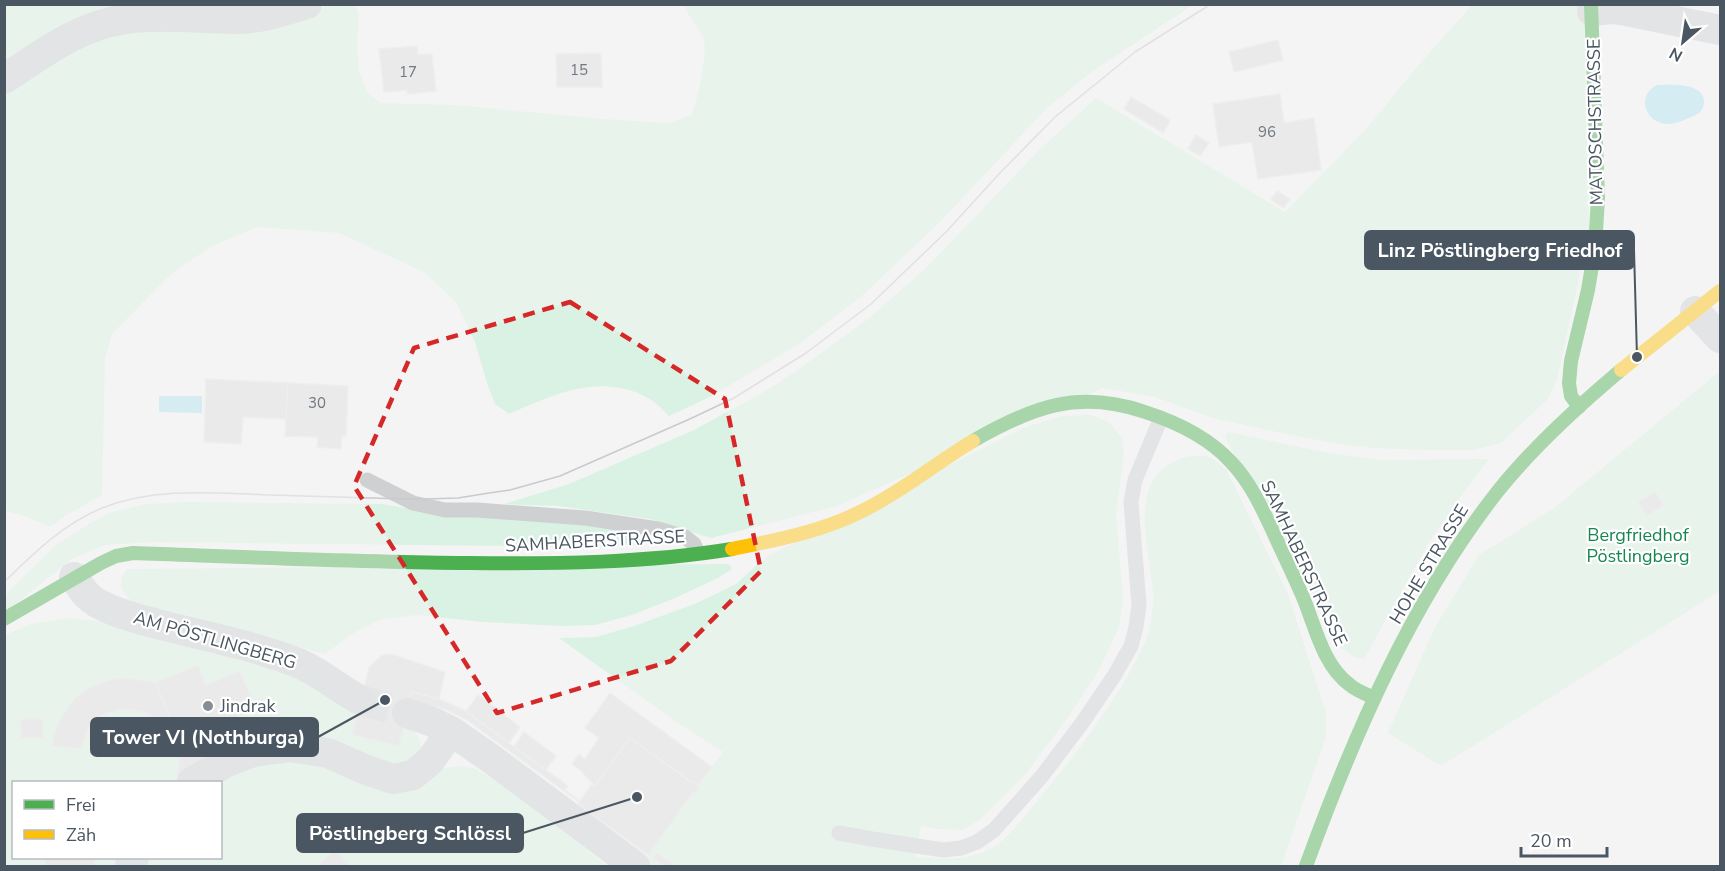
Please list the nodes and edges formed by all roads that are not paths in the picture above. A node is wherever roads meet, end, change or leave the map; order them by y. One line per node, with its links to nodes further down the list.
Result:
1 (307, 4): 4 (street)
2 (1592, 8): 3 (street, MATOSCHSTRASSE); 8 (street, MATOSCHSTRASSE)
3 (1720, 30)
4 (4, 79)
5 (1720, 291): 6 (street, HOHE STRASSE)
6 (1695, 311): 7 (street); 8 (street, HOHE STRASSE)
7 (1720, 338)
8 (1579, 407): 14 (street, HOHE STRASSE)
9 (1161, 418): 11 (street, SAMHABERSTRASSE); 14 (street, SAMHABERSTRASSE); 19 (lane)
10 (367, 480): 11 (lane)
11 (698, 553): 12 (street, SAMHABERSTRASSE)
12 (74, 577): 13 (street, SAMHABERSTRASSE); 15 (street, AM PÖSTLINGBERG)
13 (4, 619)
14 (1374, 698): 21 (street, HOHE STRASSE)
15 (360, 700)
16 (407, 713): 17 (street)
17 (451, 731): 18 (street); 20 (street)
18 (195, 781)
19 (839, 833)
20 (635, 867)
21 (1306, 867)

